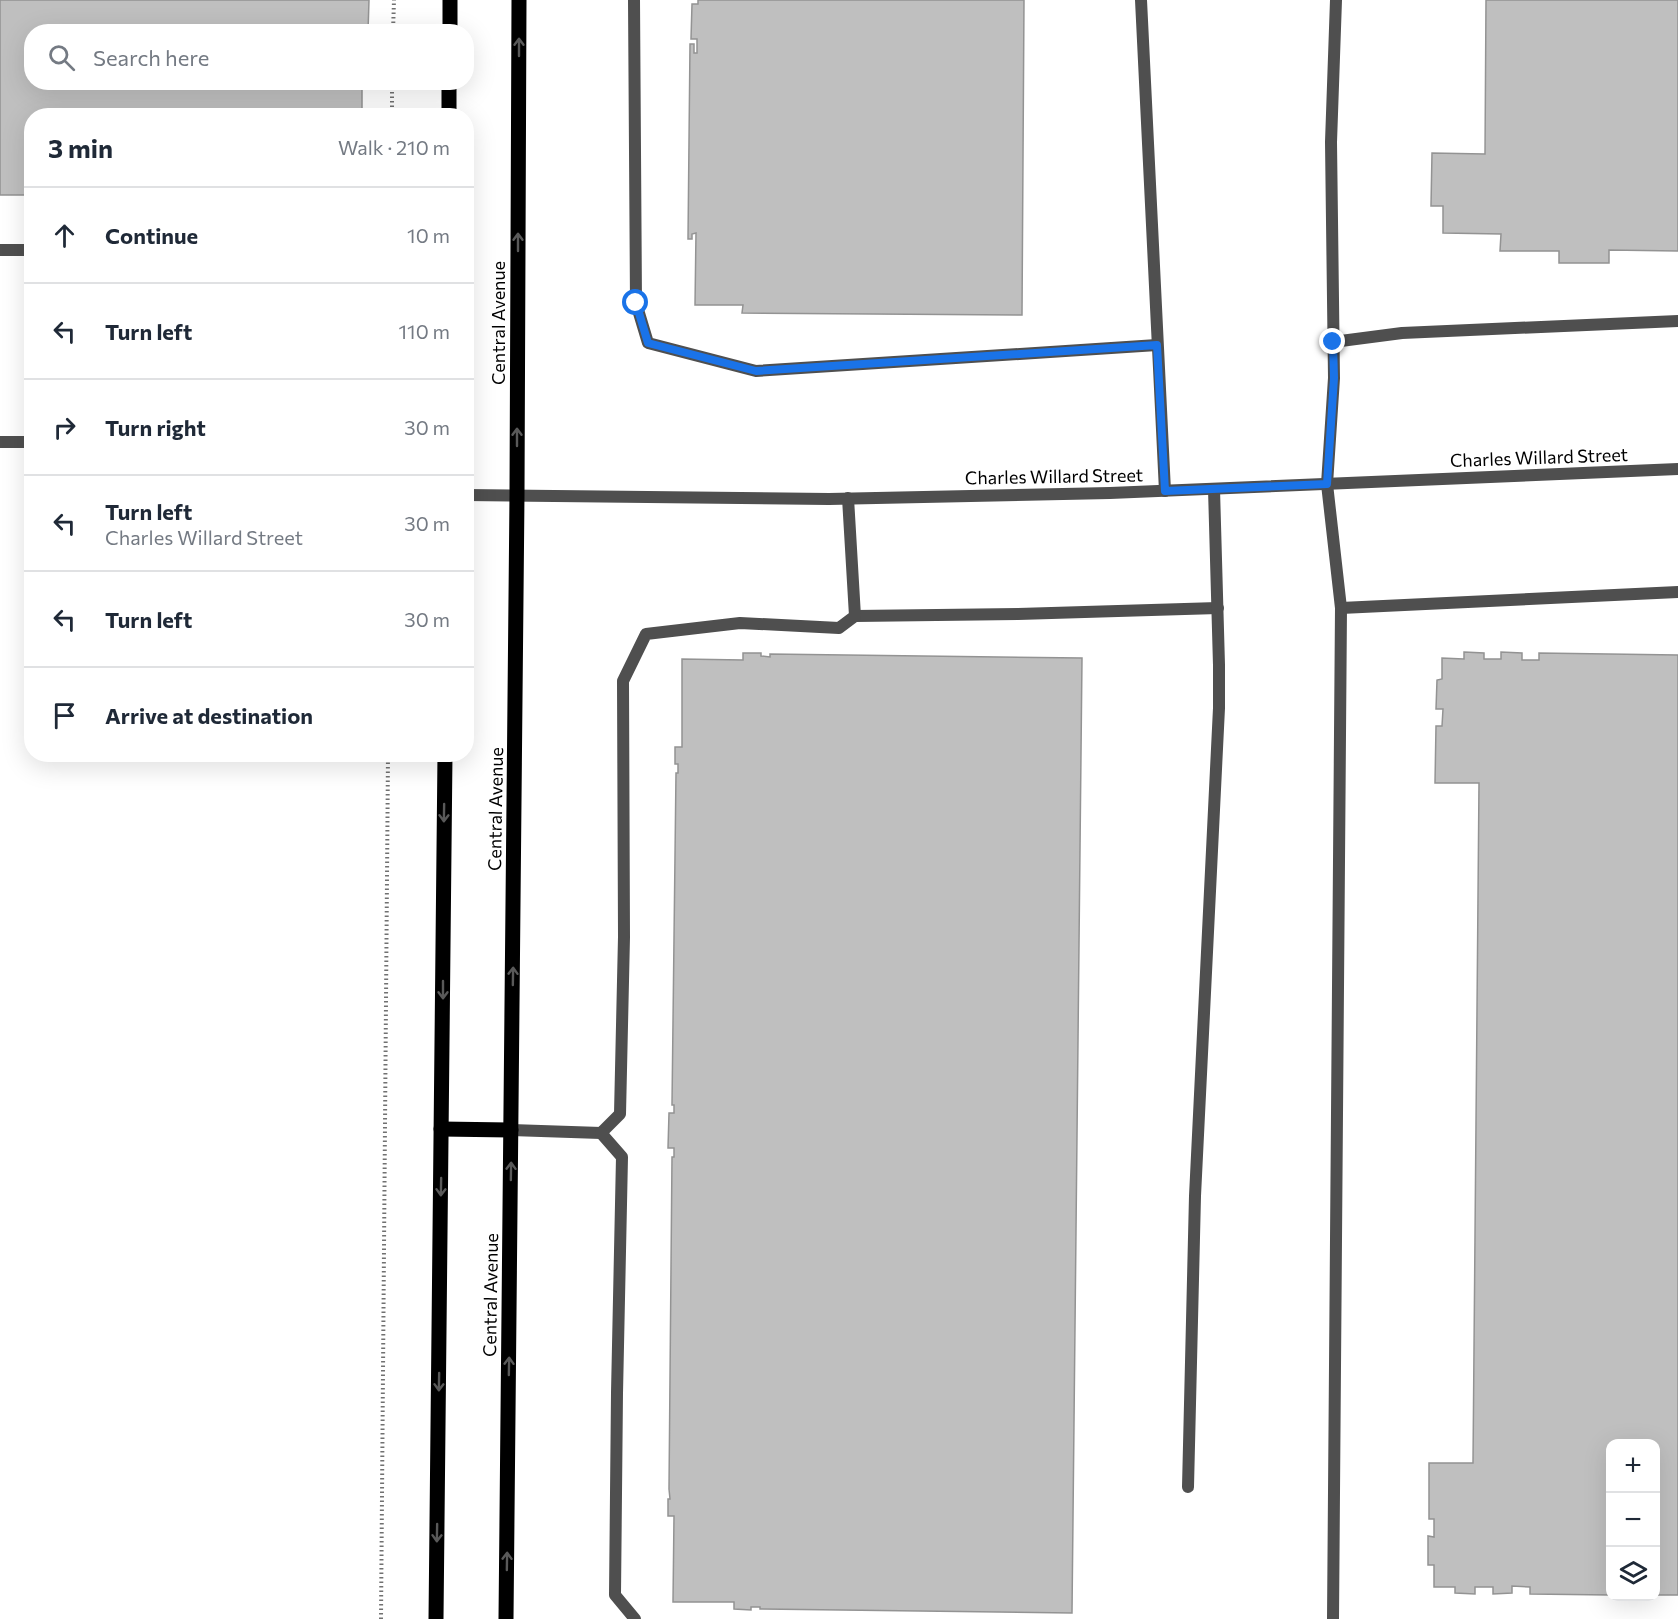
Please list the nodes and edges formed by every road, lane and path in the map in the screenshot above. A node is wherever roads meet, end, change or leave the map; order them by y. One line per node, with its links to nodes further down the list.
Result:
1 (394, 0): 7 (path)
2 (450, 0): 8 (main road)
3 (519, 0): 25 (main road, Central Avenue, one-way to 3)
4 (634, 0): 17 (street)
5 (1141, 0): 17 (street)
6 (1336, 0): 16 (street)
7 (393, 24)
8 (450, 24)
9 (392, 90): 11 (path)
10 (449, 90): 12 (main road)
11 (392, 108)
12 (449, 108)
13 (0, 250): 14 (street)
14 (24, 250)
15 (1678, 321): 16 (street)
16 (1333, 342): 21 (street)
17 (1157, 345): 23 (street)
18 (0, 442): 19 (street)
19 (24, 442)
20 (1678, 469): 21 (street, Charles Willard Street)
21 (1327, 484): 22 (street, Charles Willard Street); 29 (street)
22 (1214, 489): 23 (street, Charles Willard Street); 28 (street)
23 (1165, 491): 26 (street, Charles Willard Street)
24 (474, 495): 25 (street, Charles Willard Street)
25 (517, 495): 26 (street, Charles Willard Street); 34 (main road, Central Avenue, one-way to 25)
26 (848, 498): 30 (street)
27 (1678, 592): 29 (street)
28 (1218, 608): 30 (street); 36 (street)
29 (1341, 608): 41 (street)
30 (855, 616): 35 (street)
31 (388, 762): 37 (path)
32 (445, 762): 33 (main road, one-way to 33)
33 (441, 1129): 34 (main road); 38 (main road, one-way to 38)
34 (511, 1130): 35 (street); 39 (main road, Central Avenue, one-way to 34)
35 (601, 1133): 40 (street)
36 (1188, 1487)
37 (381, 1619)
38 (436, 1619)
39 (506, 1619)
40 (636, 1619)
41 (1333, 1619)

